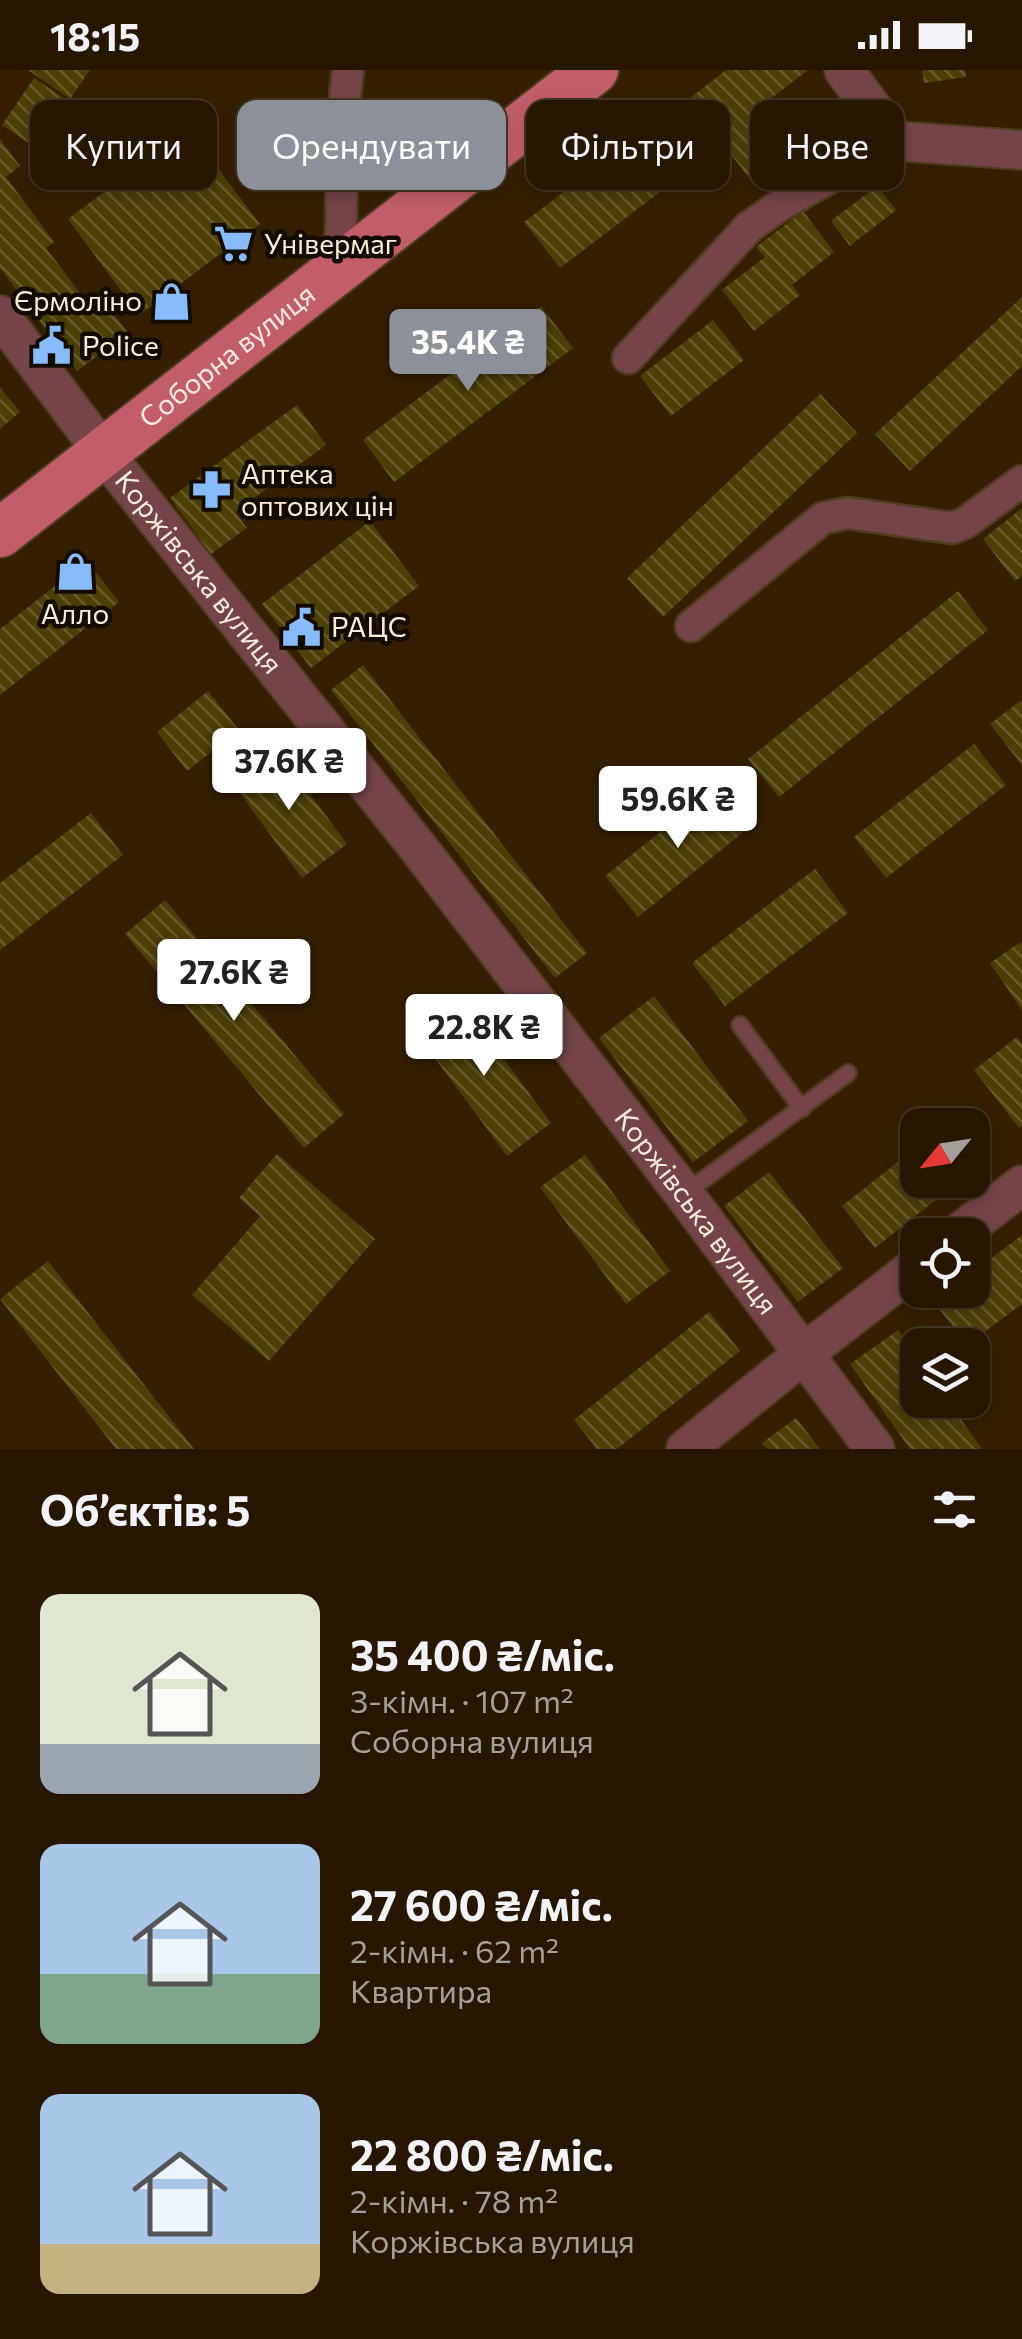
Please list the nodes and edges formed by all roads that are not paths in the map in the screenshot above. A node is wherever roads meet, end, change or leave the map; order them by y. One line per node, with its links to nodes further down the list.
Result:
1 (348, 70): 8 (street)
2 (594, 70): 8 (main road, Соборна вулиця)
3 (844, 70): 4 (street)
4 (866, 100)
5 (904, 142): 6 (street)
6 (1022, 150)
7 (808, 190): 10 (street)
8 (340, 270): 11 (main road, Соборна вулиця)
9 (0, 315): 11 (street, Коржівська вулиця)
10 (628, 358)
11 (103, 452): 13 (main road, Соборна вулиця); 19 (street, Коржівська вулиця)
12 (1022, 480): 14 (street)
13 (0, 533)
14 (691, 626)
15 (740, 1025): 17 (lane)
16 (848, 1074): 17 (lane)
17 (802, 1109): 19 (lane)
18 (1022, 1185): 20 (street)
19 (684, 1194): 22 (street, Коржівська вулиця)
20 (979, 1218)
21 (900, 1279): 22 (street)
22 (802, 1355): 23 (street); 24 (street, Коржівська вулиця)
23 (686, 1449)
24 (874, 1449)

